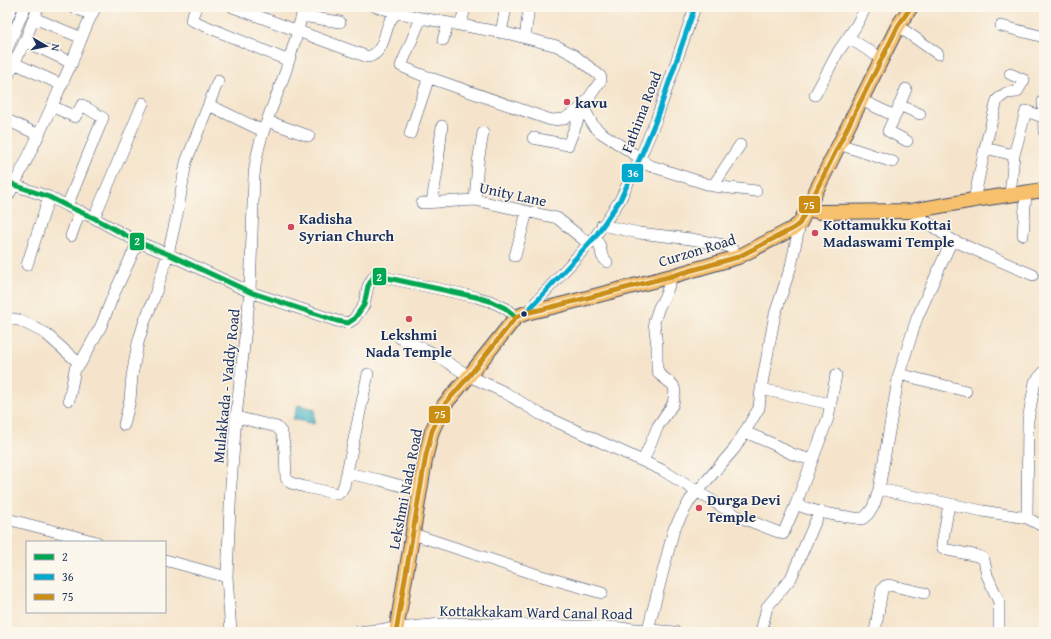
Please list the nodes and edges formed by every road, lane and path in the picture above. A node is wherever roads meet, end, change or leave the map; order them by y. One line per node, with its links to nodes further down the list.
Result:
1 (12, 7): 19 (street)
2 (25, 7): 33 (street)
3 (38, 7): 17 (street)
4 (72, 7): 14 (street)
5 (196, 7): 36 (street)
6 (232, 7): 25 (street)
7 (376, 7): 16 (street)
8 (465, 7): 22 (street)
9 (506, 7): 26 (street)
10 (530, 7): 29 (street)
11 (695, 7): 70 (street, Fathima Road)
12 (866, 7): 30 (street)
13 (911, 7): 23 (main road)
14 (94, 11): 28 (street)
15 (303, 11): 20 (street); 25 (street, Mulakkada - Vaddy Road)
16 (401, 13): 18 (street); 25 (street)
17 (34, 18): 28 (street); 32 (street)
18 (421, 18): 21 (street); 40 (street)
19 (7, 19)
20 (340, 22)
21 (448, 23): 22 (street); 31 (street)
22 (461, 25): 26 (street)
23 (898, 26): 34 (street); 35 (main road)
24 (1002, 26): 27 (street)
25 (298, 31): 36 (street, Mulakkada - Vaddy Road)
26 (501, 33): 29 (street)
27 (1044, 37)
28 (82, 38): 38 (street)
29 (524, 38): 52 (street)
30 (849, 38): 35 (street); 45 (street)
31 (443, 40)
32 (25, 41): 37 (street); 38 (street)
33 (7, 49)
34 (938, 54)
35 (882, 58): 46 (main road)
36 (289, 61): 57 (street, Mulakkada - Vaddy Road)
37 (14, 63): 41 (street); 43 (street)
38 (72, 63): 43 (street)
39 (1010, 74): 68 (street)
40 (429, 77): 52 (street); 61 (street)
41 (7, 78)
42 (218, 81): 49 (street)
43 (62, 85): 50 (street)
44 (906, 90): 51 (street)
45 (815, 95)
46 (861, 100): 54 (street); 66 (main road)
47 (1043, 101): 55 (street)
48 (143, 103): 87 (street)
49 (209, 105): 57 (street); 95 (street)
50 (52, 106): 62 (street); 82 (street)
51 (899, 106): 53 (street); 54 (street)
52 (584, 107): 64 (street); 70 (street)
53 (920, 114)
54 (895, 116): 65 (street)
55 (1043, 117): 59 (street); 69 (street)
56 (7, 120): 62 (street)
57 (265, 126): 63 (street); 102 (street, Mulakkada - Vaddy Road)
58 (442, 126): 80 (street, Unity Lane)
59 (1044, 131)
60 (483, 133): 80 (street)
61 (410, 134)
62 (39, 135): 72 (street)
63 (309, 136)
64 (533, 138)
65 (907, 141)
66 (839, 144): 71 (street); 83 (main road)
67 (740, 145): 73 (street)
68 (985, 148): 69 (street); 81 (street)
69 (1014, 155): 77 (street)
70 (640, 158): 73 (street); 89 (street, Fathima Road)
71 (893, 162)
72 (11, 182): 78 (street); 79 (street)
73 (713, 186): 75 (street)
74 (1044, 190): 76 (main road)
75 (756, 191)
76 (1026, 192): 77 (main road); 90 (street)
77 (1010, 195): 81 (main road)
78 (49, 197): 82 (street); 99 (street)
79 (7, 198)
80 (475, 200): 86 (street, Unity Lane)
81 (974, 200): 84 (main road)
82 (68, 206): 85 (street)
83 (807, 209): 84 (main road); 88 (main road)
84 (911, 210): 92 (street)
85 (80, 211): 87 (street); 91 (street)
86 (527, 212): 93 (street, Unity Lane); 96 (street)
87 (94, 218): 94 (street)
88 (800, 223): 97 (main road, Curzon Road); 112 (street)
89 (602, 225): 93 (street, Fathima Road); 97 (street)
90 (1024, 235)
91 (71, 236)
92 (952, 240): 100 (street); 109 (street)
93 (592, 241): 98 (street); 103 (street, Fathima Road)
94 (138, 242): 95 (street); 106 (street)
95 (168, 254): 102 (street); 117 (street)
96 (515, 256)
97 (738, 257): 101 (main road, Curzon Road)
98 (607, 262)
99 (27, 265)
100 (1033, 275)
101 (672, 276): 103 (main road, Curzon Road); 120 (street)
102 (250, 292): 103 (street); 116 (street, Mulakkada - Vaddy Road)
103 (521, 315): 111 (main road, Lekshmi Nada Road)
104 (7, 318): 106 (street)
105 (400, 338): 111 (street)
106 (80, 364): 114 (street)
107 (1043, 371): 128 (street)
108 (368, 374): 121 (street)
109 (900, 374): 113 (street); 122 (street)
110 (836, 375): 115 (street)
111 (469, 376): 120 (street); 123 (main road, Lekshmi Nada Road)
112 (761, 389): 115 (street); 118 (street)
113 (966, 391)
114 (69, 400)
115 (831, 404): 119 (street)
116 (236, 418): 121 (street); 134 (street, Mulakkada - Vaddy Road)
117 (124, 425)
118 (745, 432): 119 (street); 124 (street)
119 (812, 460): 125 (street)
120 (643, 461): 124 (street)
121 (347, 473): 123 (street)
122 (879, 489): 126 (street); 127 (street)
123 (420, 491): 131 (main road, Lekshmi Nada Road)
124 (698, 491): 125 (street); 137 (street)
125 (796, 504): 127 (street)
126 (949, 504): 128 (street); 144 (street)
127 (820, 512): 142 (street)
128 (1027, 518): 130 (street)
129 (7, 519): 132 (street)
130 (1044, 527)
131 (413, 534): 135 (street); 138 (main road, Lekshmi Nada Road)
132 (93, 541)
133 (166, 560): 134 (street)
134 (227, 577): 139 (street, Mulakkada - Vaddy Road)
135 (602, 593)
136 (924, 594): 143 (street)
137 (648, 629): 138 (street, Kottakkakam Ward Canal Road); 141 (street, Kottakkakam Ward Canal Road)
138 (397, 630): 140 (street, Kottakkakam Ward Canal Road)
139 (231, 632)
140 (356, 632)
141 (675, 632)
142 (761, 632)
143 (875, 632)
144 (999, 632)

